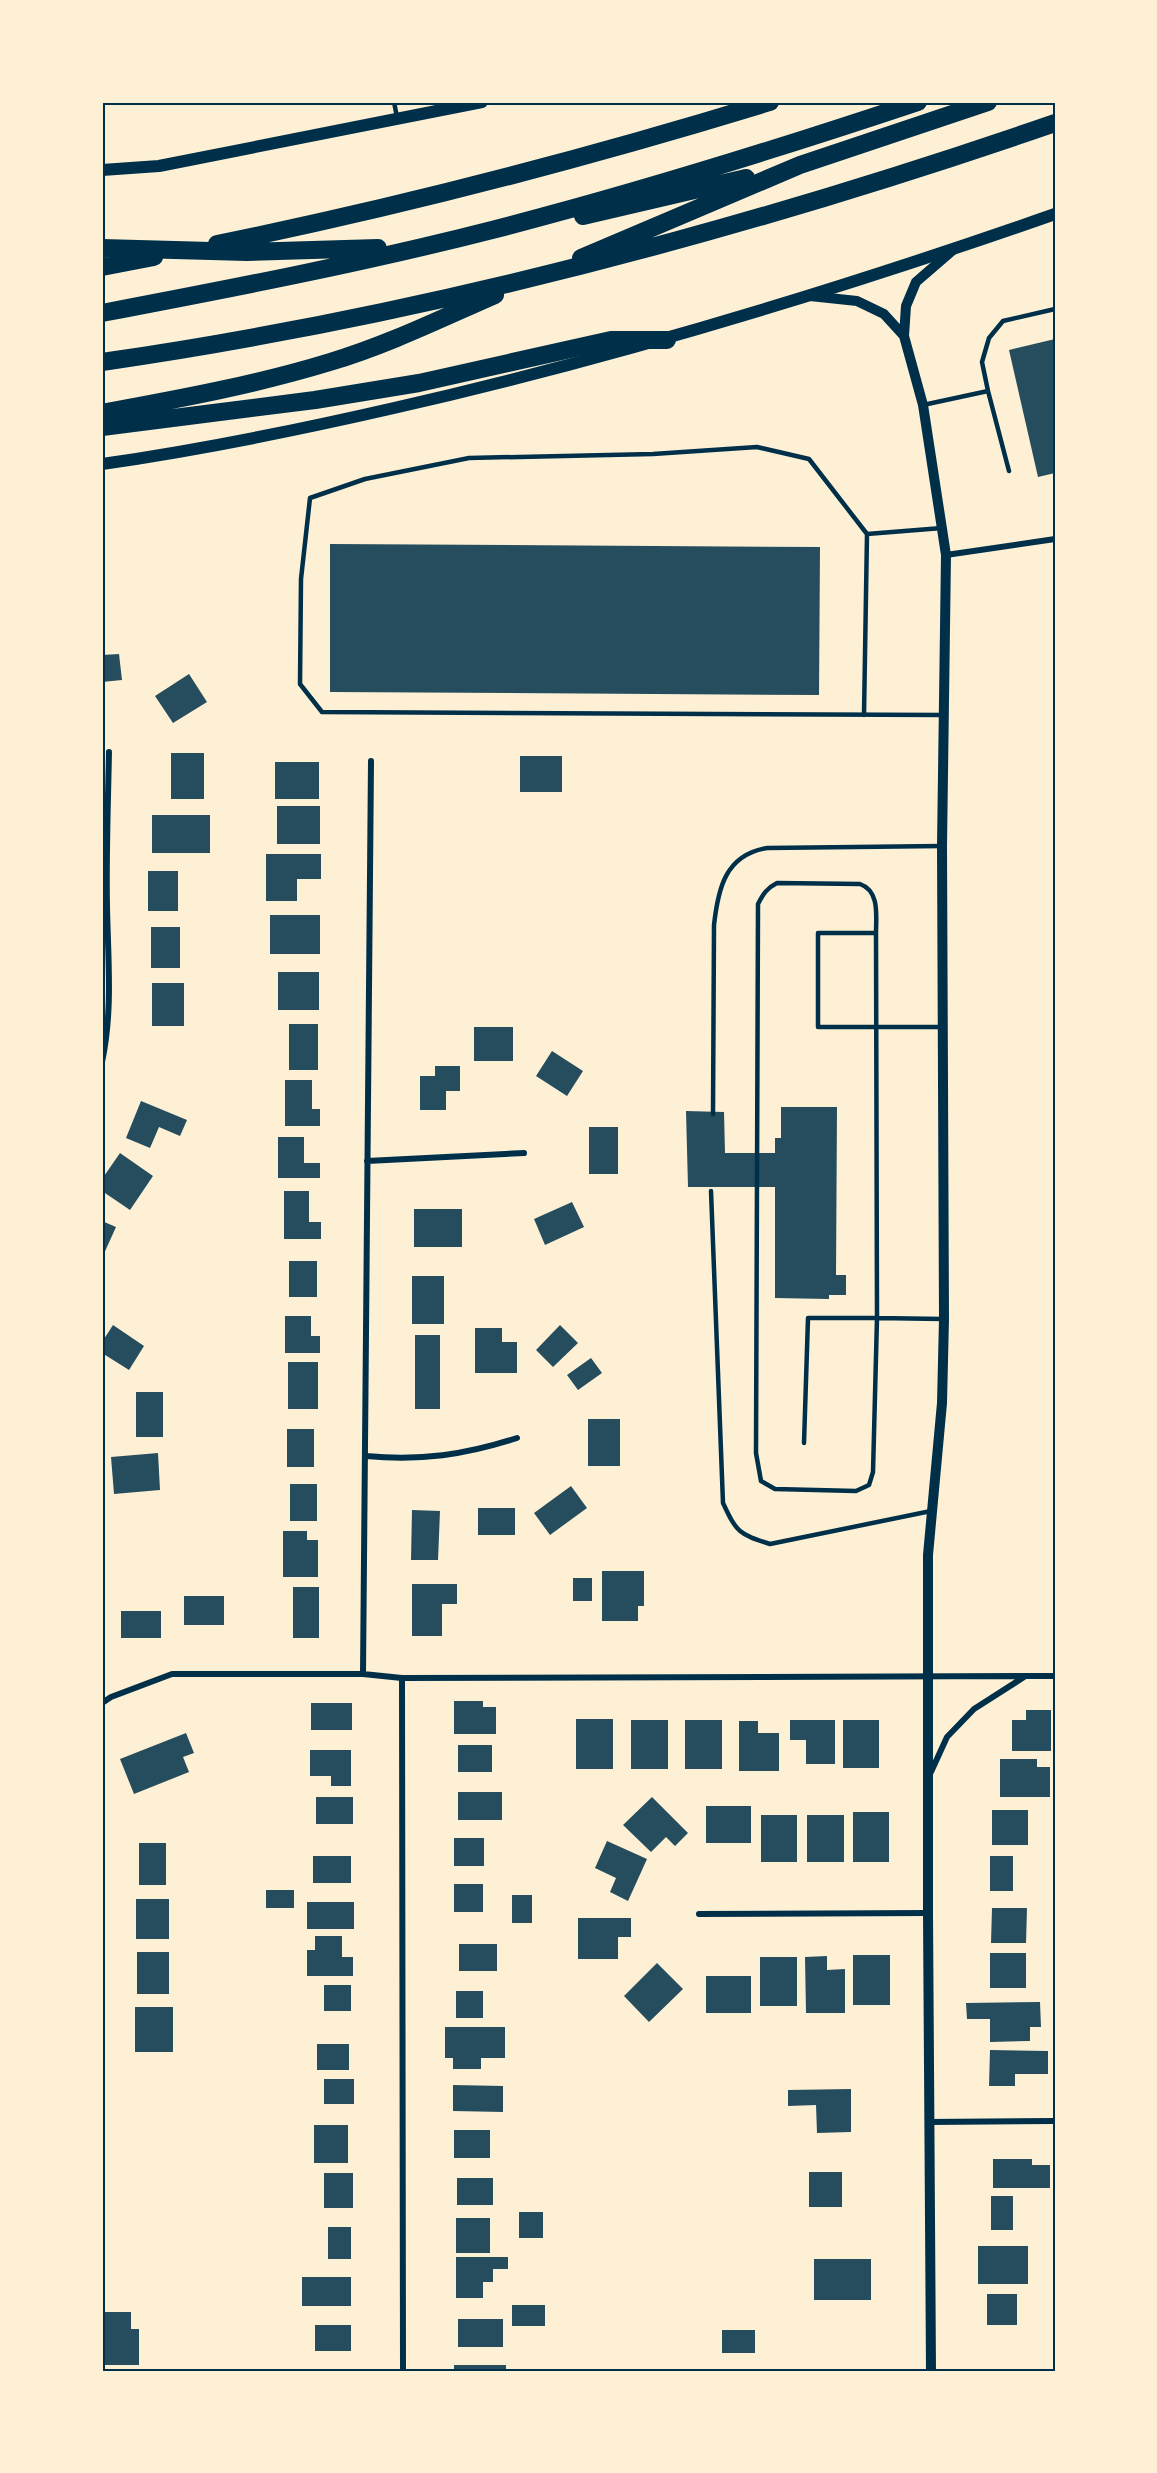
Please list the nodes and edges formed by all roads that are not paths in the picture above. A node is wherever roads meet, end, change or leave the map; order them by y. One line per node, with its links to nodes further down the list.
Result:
1 (394, 102): 6 (lane)
2 (482, 102): 6 (main road)
3 (770, 102): 13 (highway)
4 (918, 102): 16 (highway)
5 (988, 102): 8 (highway)
6 (398, 119): 9 (main road)
7 (1055, 123): 19 (highway)
8 (800, 165): 11 (highway); 22 (highway)
9 (102, 170)
10 (1055, 214): 12 (main road)
11 (102, 248)
12 (952, 250): 14 (main road); 17 (street)
13 (102, 267)
14 (809, 296): 17 (street); 18 (main road)
15 (1055, 309): 20 (lane)
16 (102, 313)
17 (904, 336): 21 (street)
18 (667, 340): 23 (highway); 24 (main road)
19 (102, 362)
20 (988, 391): 21 (lane); 25 (lane)
21 (923, 405): 26 (street)
22 (102, 413)
23 (102, 427)
24 (102, 464)
25 (1009, 471)
26 (942, 528): 27 (lane); 29 (street)
27 (867, 534): 30 (lane); 30 (lane)
28 (1055, 539): 29 (street)
29 (946, 555): 31 (street)
30 (864, 715): 31 (lane)
31 (945, 715): 34 (street)
32 (109, 752): 38 (street)
33 (370, 760): 41 (street)
34 (942, 846): 37 (street); 39 (lane)
35 (876, 933): 36 (lane); 36 (lane); 43 (lane)
36 (877, 1027): 37 (lane); 43 (lane)
37 (943, 1027): 44 (street)
38 (102, 1062)
39 (713, 1114)
40 (524, 1154): 41 (street)
41 (367, 1161): 47 (street)
42 (711, 1191): 48 (lane)
43 (877, 1318): 44 (lane); 46 (lane)
44 (944, 1319): 48 (street)
45 (517, 1438): 47 (street)
46 (804, 1443)
47 (366, 1456): 49 (street)
48 (932, 1511): 52 (street)
49 (363, 1674): 53 (street); 54 (street)
50 (1026, 1676): 51 (street); 52 (street); 55 (street)
51 (1055, 1676)
52 (928, 1677): 53 (street); 55 (street)
53 (402, 1678): 60 (street)
54 (102, 1703)
55 (928, 1778): 56 (street)
56 (928, 1913): 57 (street); 59 (street)
57 (699, 1914)
58 (1055, 2121): 59 (street)
59 (929, 2122): 61 (street)
60 (403, 2371)
61 (931, 2371)

